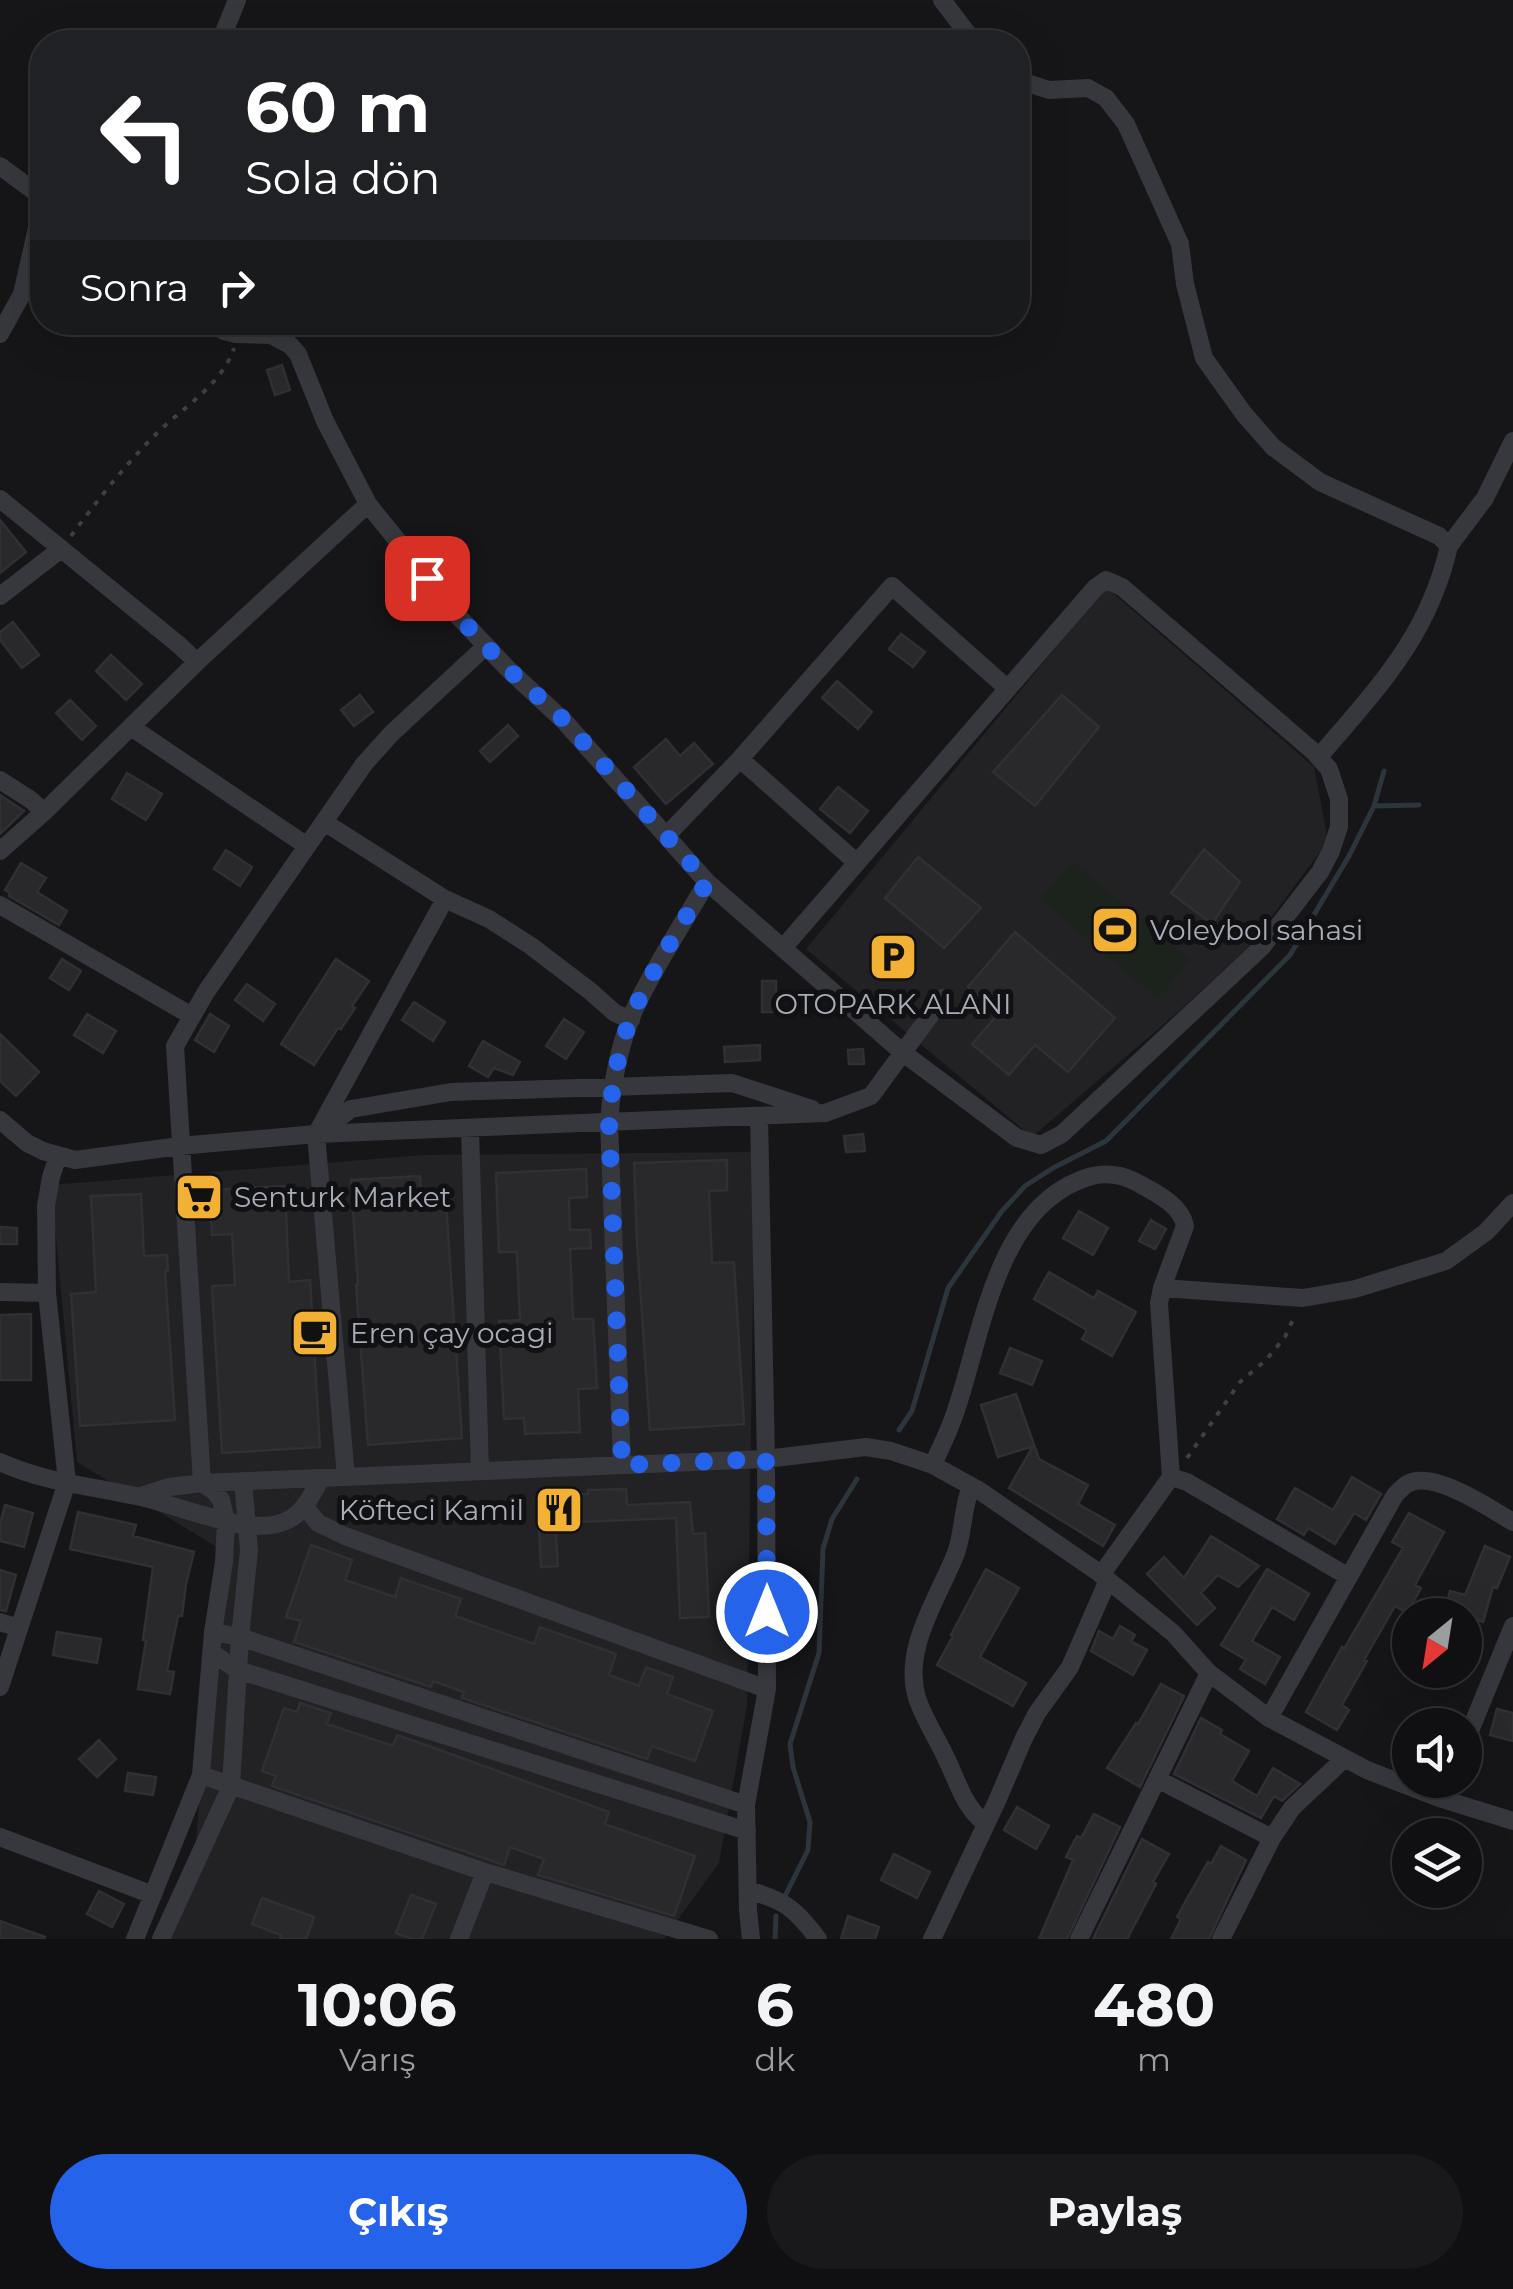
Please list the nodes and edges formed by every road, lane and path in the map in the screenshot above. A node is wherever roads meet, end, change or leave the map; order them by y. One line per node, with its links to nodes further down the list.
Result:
1 (236, 0): 3 (street)
2 (942, 0): 4 (street)
3 (225, 30)
4 (965, 30)
5 (1030, 84): 15 (street)
6 (0, 166): 7 (street)
7 (30, 188)
8 (30, 259): 9 (street)
9 (2, 326)
10 (236, 335): 16 (path)
11 (271, 335): 14 (street)
12 (1513, 441): 15 (street)
13 (0, 499): 16 (street)
14 (368, 504): 18 (street); 19 (street)
15 (1448, 546): 22 (street)
16 (61, 549): 17 (street); 19 (street)
17 (0, 596)
18 (486, 646): 26 (street); 27 (street)
19 (197, 662): 21 (street)
20 (1008, 689): 22 (street); 23 (street); 30 (street)
21 (131, 727): 25 (street); 28 (street)
22 (1318, 758): 38 (street)
23 (740, 759): 27 (street); 30 (street)
24 (0, 780): 25 (street)
25 (44, 812): 29 (street)
26 (324, 822): 28 (street); 32 (street)
27 (666, 836): 31 (street)
28 (307, 846): 36 (street)
29 (0, 851)
30 (857, 863): 34 (street)
31 (707, 882): 34 (street); 37 (street)
32 (445, 898): 37 (street); 45 (street)
33 (0, 905): 36 (street)
34 (783, 948): 38 (street)
35 (943, 998): 38 (street)
36 (192, 1016): 46 (street)
37 (631, 1020): 39 (street)
38 (902, 1052): 40 (street)
39 (612, 1086): 40 (street); 43 (street); 45 (street)
40 (825, 1113): 41 (street)
41 (759, 1116): 43 (street); 53 (street)
42 (0, 1120): 47 (street)
43 (609, 1122): 44 (street); 55 (street)
44 (470, 1128): 45 (street); 57 (street)
45 (316, 1134): 46 (street); 58 (street)
46 (180, 1146): 47 (street); 63 (street)
47 (58, 1156): 51 (street)
48 (1513, 1203): 52 (street)
49 (1162, 1288): 52 (street); 56 (street); 59 (street)
50 (0, 1292): 51 (street)
51 (47, 1292): 61 (street)
52 (1303, 1298): 59 (path)
53 (766, 1459): 55 (street); 56 (street); 81 (street)
54 (0, 1462): 61 (street)
55 (622, 1465): 57 (street)
56 (932, 1465): 64 (street)
57 (480, 1471): 58 (street)
58 (346, 1477): 60 (street)
59 (1171, 1477): 70 (street); 71 (street)
60 (321, 1478): 62 (street); 66 (street)
61 (67, 1482): 65 (street); 74 (street)
62 (243, 1482): 63 (street); 69 (street)
63 (202, 1483): 65 (street); 67 (street)
64 (971, 1486): 70 (street); 91 (street)
65 (141, 1496): 67 (street)
66 (304, 1508): 69 (street); 81 (street)
67 (226, 1521): 69 (street); 75 (street)
68 (1513, 1522): 71 (street)
69 (248, 1524): 76 (street)
70 (1104, 1577): 79 (street); 91 (street)
71 (1349, 1577): 83 (street)
72 (0, 1622): 74 (street)
73 (1513, 1626): 82 (street)
74 (20, 1628): 80 (street)
75 (214, 1632): 76 (street); 77 (street)
76 (240, 1638): 78 (street); 89 (street)
77 (212, 1653): 78 (street); 85 (street)
78 (238, 1670): 87 (street); 92 (street)
79 (1209, 1673): 83 (street); 86 (street)
80 (0, 1687)
81 (767, 1689): 89 (street)
82 (1479, 1708)
83 (1269, 1718): 84 (street)
84 (1344, 1758): 88 (street); 94 (street)
85 (201, 1775): 87 (street); 97 (street)
86 (1157, 1779): 94 (street); 106 (street)
87 (231, 1786): 95 (street); 100 (street)
88 (1442, 1799): 90 (street)
89 (746, 1804): 92 (street)
90 (1513, 1822)
91 (986, 1824): 105 (street)
92 (747, 1831): 96 (street)
93 (0, 1837): 97 (street)
94 (1272, 1838): 107 (street)
95 (485, 1872): 98 (street); 101 (street)
96 (748, 1890): 103 (street); 104 (street)
97 (152, 1895): 99 (street)
98 (688, 1936): 102 (street)
99 (134, 1939)
100 (160, 1939)
101 (458, 1939)
102 (708, 1939)
103 (752, 1939)
104 (818, 1939)
105 (932, 1939)
106 (1079, 1939)
107 (1221, 1939)

